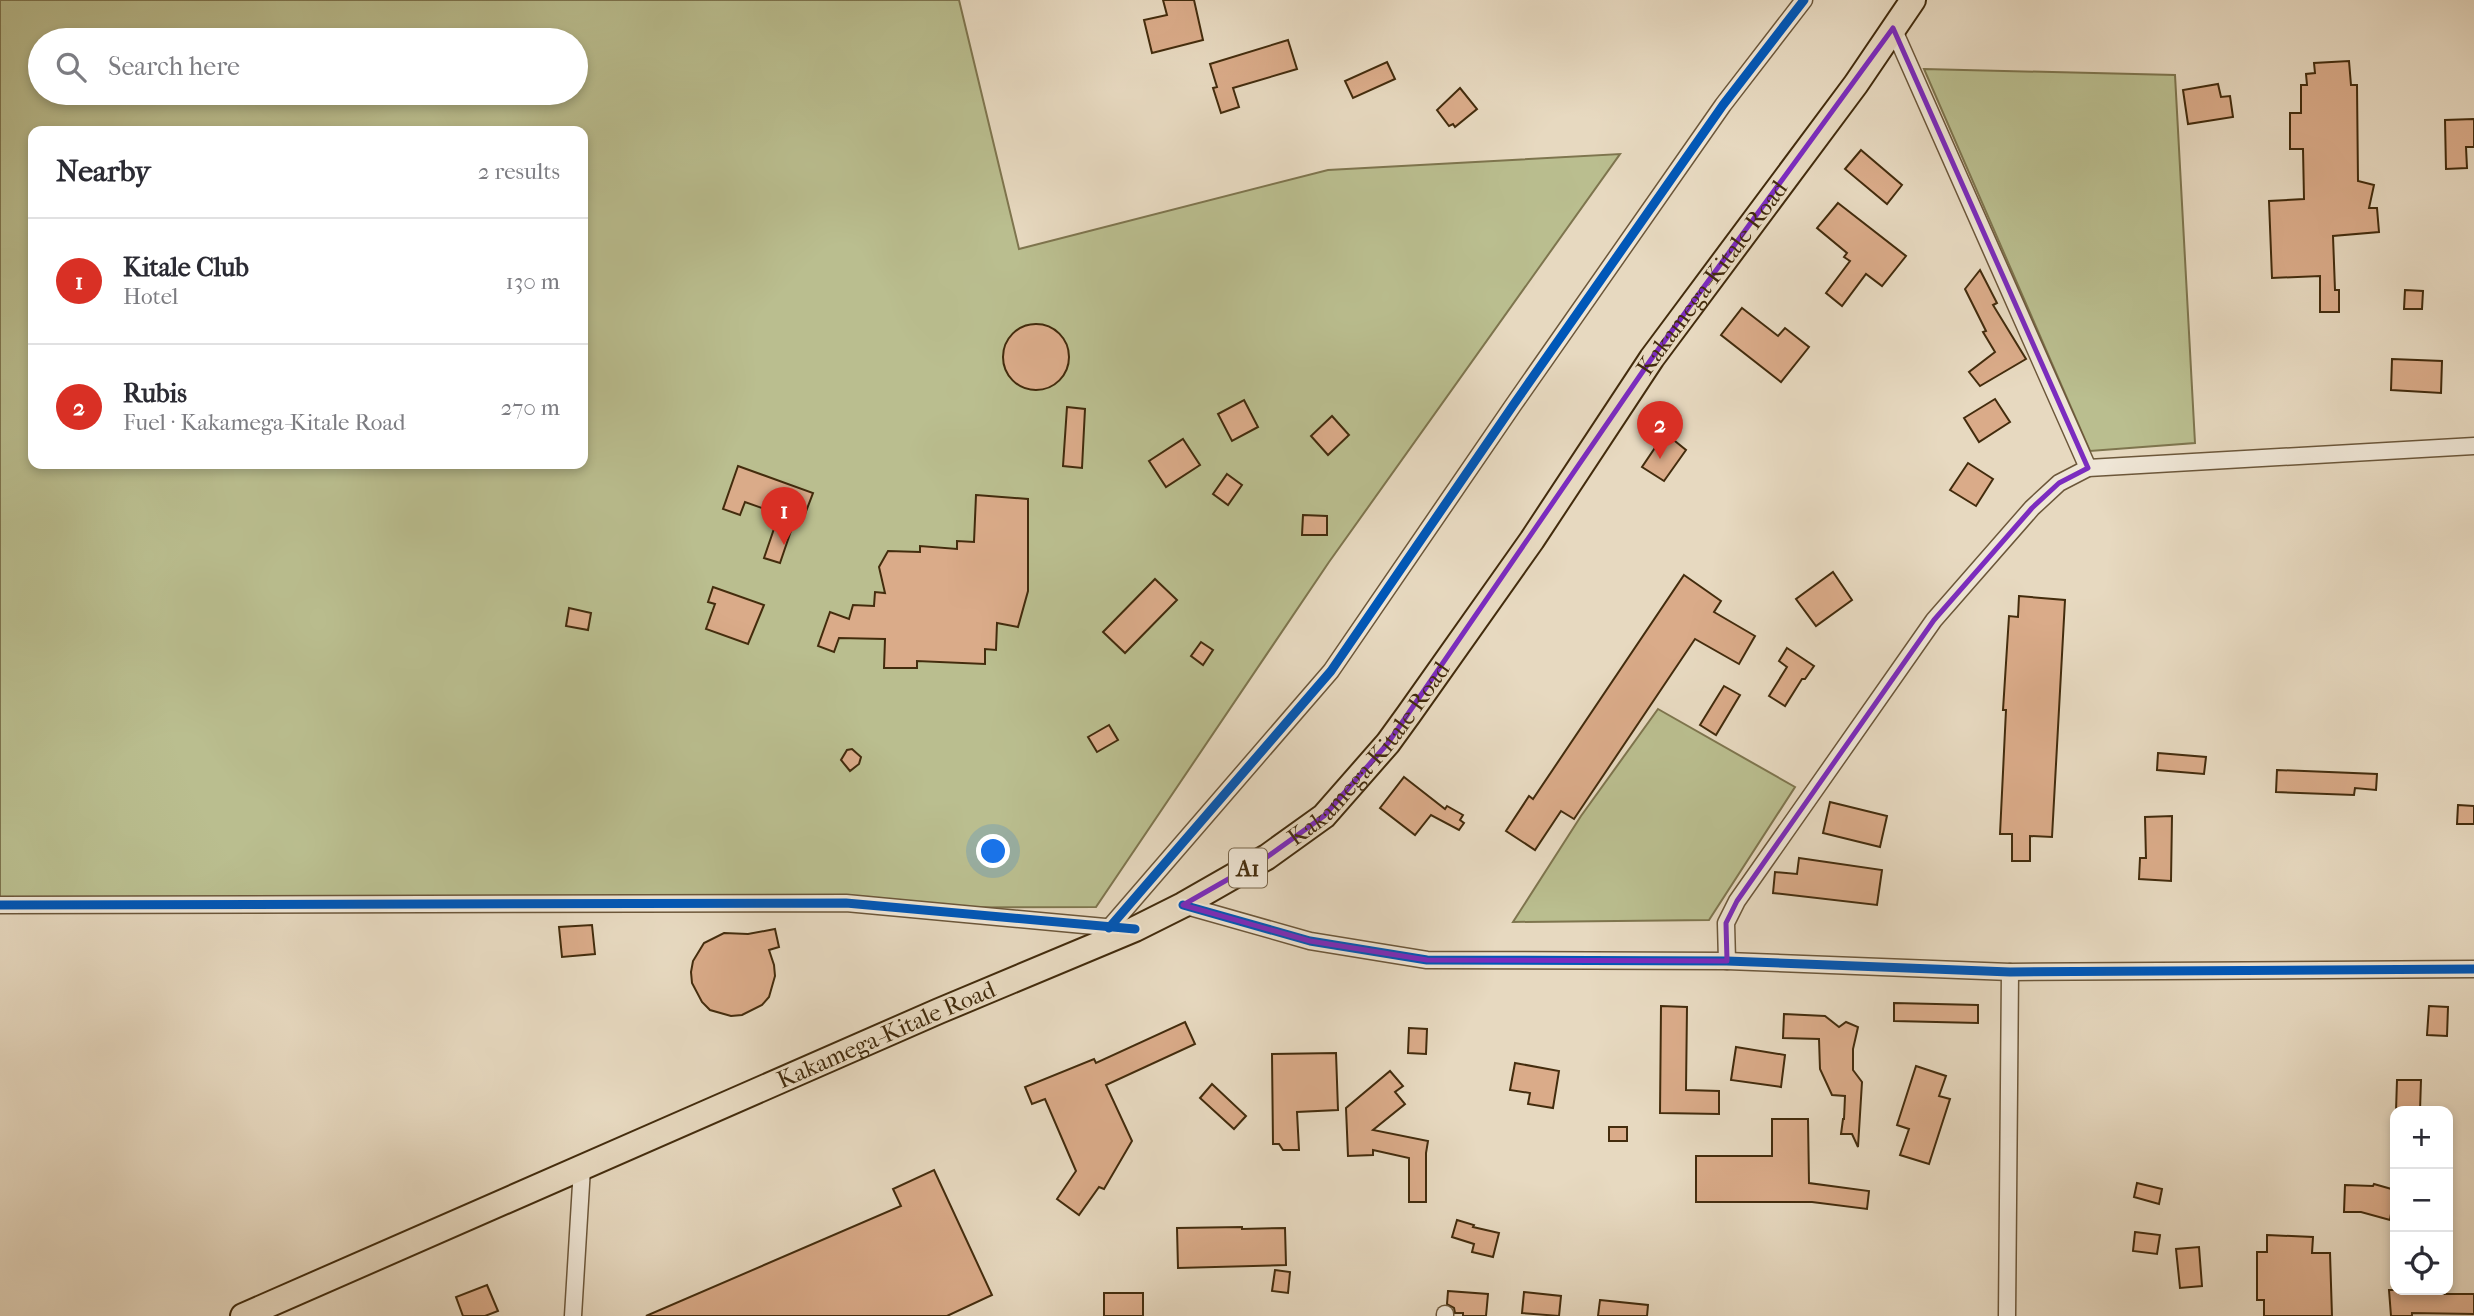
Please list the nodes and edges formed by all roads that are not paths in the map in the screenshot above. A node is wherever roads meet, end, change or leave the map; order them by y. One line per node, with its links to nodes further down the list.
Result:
1 (1804, 0): 8 (street)
2 (1913, 0): 3 (highway, Kakamega-Kitale Road / A1)
3 (1894, 28): 5 (street); 7 (highway, Kakamega-Kitale Road / A1)
4 (2474, 446): 5 (street)
5 (2088, 468): 10 (street)
6 (0, 905): 8 (street)
7 (1183, 905): 9 (highway, Kakamega-Kitale Road / A1); 10 (street)
8 (1109, 928): 9 (street)
9 (1135, 929): 13 (highway, Kakamega-Kitale Road / A1)
10 (1727, 961): 12 (street)
11 (2474, 969): 12 (street)
12 (2010, 972): 16 (street)
13 (582, 1168): 14 (highway, Kakamega-Kitale Road / A1); 15 (street)
14 (243, 1316)
15 (573, 1316)
16 (2007, 1316)

